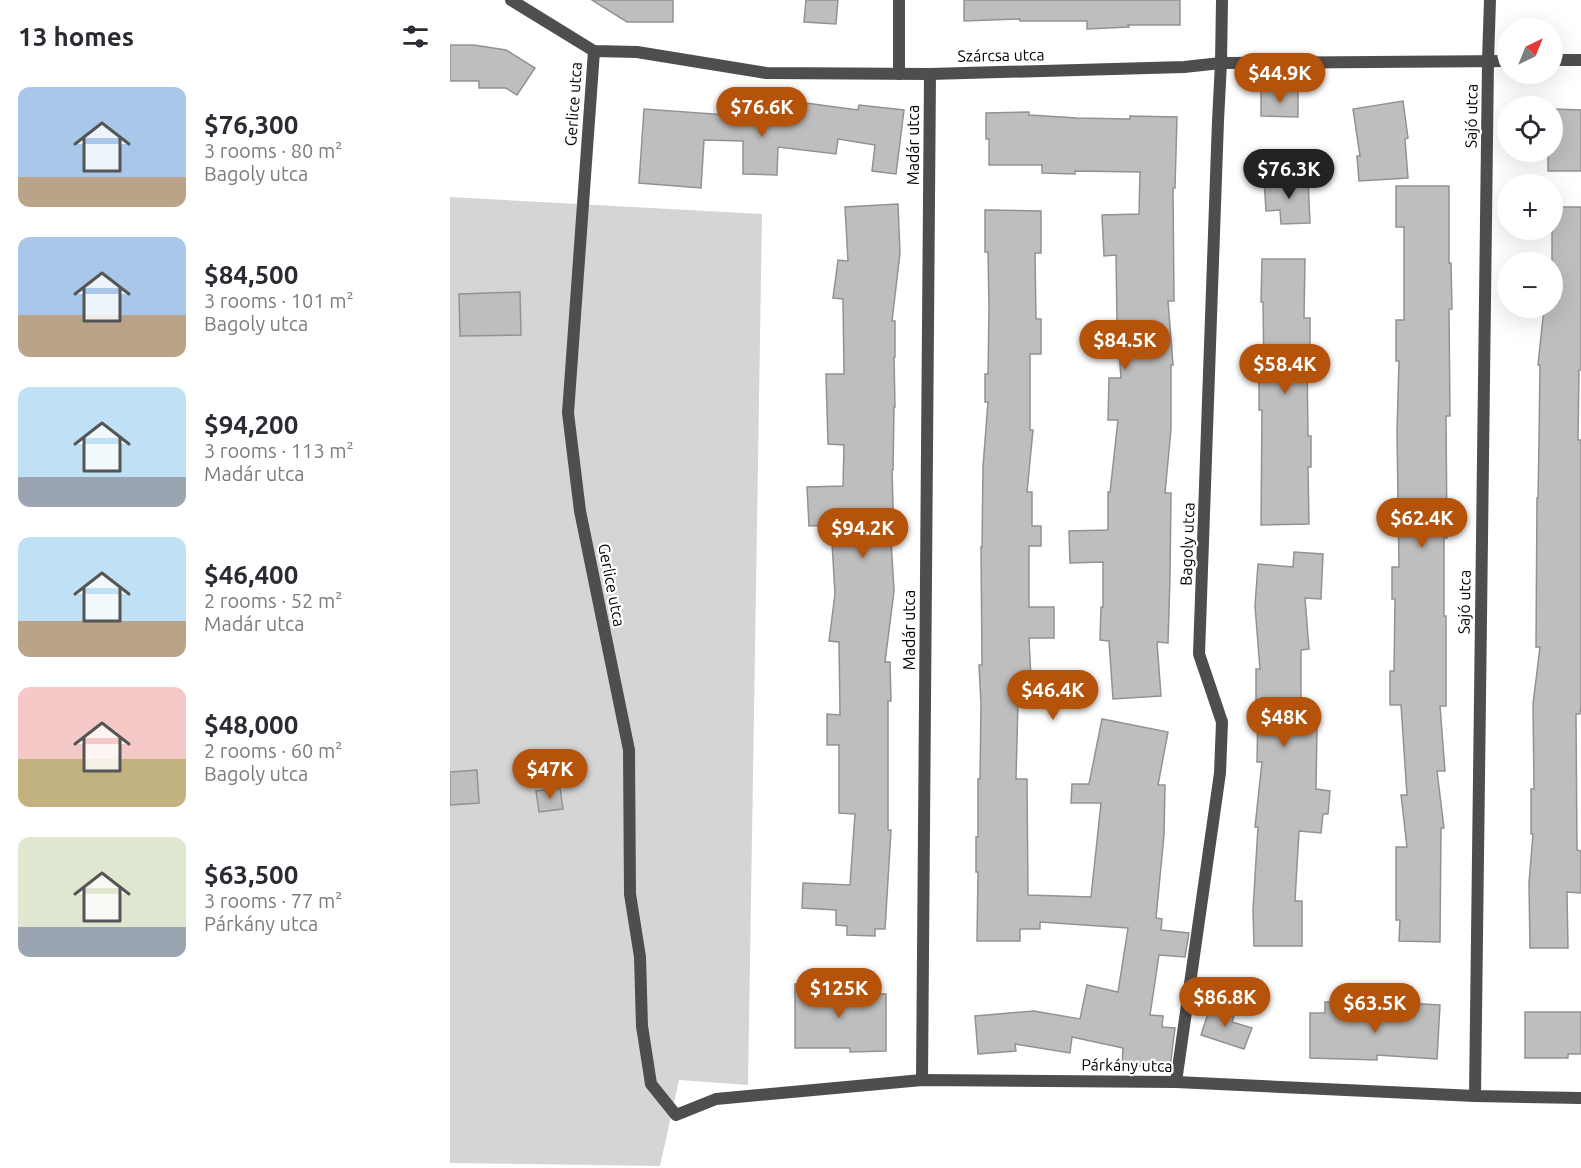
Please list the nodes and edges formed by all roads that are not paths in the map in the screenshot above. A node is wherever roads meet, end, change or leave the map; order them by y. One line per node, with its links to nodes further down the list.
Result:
1 (511, 0): 5 (street)
2 (899, 0): 11 (street)
3 (1222, 0): 10 (street, Bagoly utca)
4 (1490, 0): 8 (street, Sajó utca)
5 (594, 51): 11 (street, Szárcsa utca); 17 (street, Gerlice utca)
6 (1563, 60): 7 (street)
7 (1581, 60)
8 (1488, 61): 9 (street, Szárcsa utca); 10 (street, Szárcsa utca); 15 (street, Sajó utca)
9 (1497, 61)
10 (1221, 63): 12 (street, Szárcsa utca); 14 (street, Bagoly utca)
11 (899, 74): 12 (street, Szárcsa utca)
12 (930, 74): 13 (street, Madár utca)
13 (922, 1080): 14 (street, Párkány utca); 17 (street, Párkány utca)
14 (1176, 1082): 15 (street, Párkány utca)
15 (1474, 1096): 16 (street, Párkány utca)
16 (1581, 1098)
17 (676, 1115)

